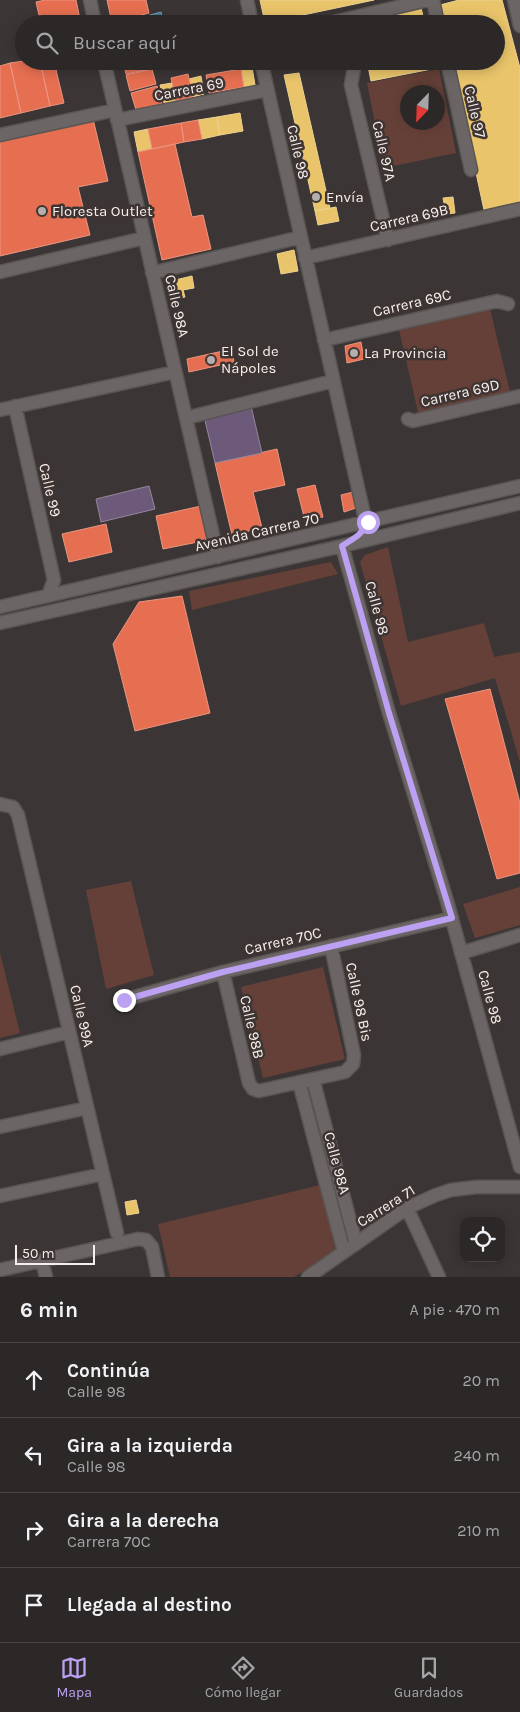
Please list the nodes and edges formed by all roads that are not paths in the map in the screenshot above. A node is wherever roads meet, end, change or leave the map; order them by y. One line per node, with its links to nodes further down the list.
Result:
1 (90, 0): 6 (street)
2 (247, 0): 7 (street)
3 (428, 0): 8 (street)
4 (433, 0): 9 (street)
5 (514, 0): 10 (street)
6 (94, 15)
7 (250, 15)
8 (364, 15)
9 (436, 15)
10 (520, 26)
11 (106, 70): 16 (street, Calle 98A)
12 (263, 70): 15 (street, Calle 98)
13 (354, 70): 22 (street, Calle 97A)
14 (449, 70): 18 (street, Calle 97)
15 (268, 90): 16 (street, Carrera 69); 20 (street, Calle 98)
16 (116, 115): 17 (street, Carrera 69); 21 (street, Calle 98A)
17 (0, 135)
18 (471, 170)
19 (520, 209): 22 (street, Carrera 69B)
20 (301, 237): 23 (street, Calle 98); 25 (street)
21 (144, 238): 24 (street); 25 (street, Calle 98A)
22 (388, 240): 23 (street, Carrera 69B)
23 (305, 258): 27 (street, Calle 98)
24 (0, 272)
25 (152, 273): 28 (street, Calle 98A)
26 (508, 304): 27 (street, Carrera 69C)
27 (324, 340): 29 (street, Calle 98)
28 (175, 372): 31 (street); 33 (street, Calle 98A)
29 (333, 381): 33 (street); 37 (street, Calle 98)
30 (520, 396): 34 (street, Carrera 69D)
31 (15, 406): 32 (street); 40 (street, Calle 99)
32 (0, 410)
33 (186, 418): 39 (street, Calle 98A)
34 (408, 419)
35 (520, 486): 37 (street, Avenida Carrera 70)
36 (520, 503): 38 (street, Avenida Carrera 70)
37 (366, 523): 38 (street); 39 (street, Avenida Carrera 70)
38 (342, 546): 44 (street, Avenida Carrera 70); 47 (street, Calle 98)
39 (218, 558): 41 (street, Avenida Carrera 70)
40 (54, 580): 41 (street); 42 (street)
41 (66, 592): 42 (street, Avenida Carrera 70); 44 (street)
42 (48, 596): 43 (street, Avenida Carrera 70)
43 (0, 608)
44 (49, 612): 45 (street, Avenida Carrera 70)
45 (0, 623)
46 (0, 804): 53 (street, Calle 99A)
47 (452, 918): 49 (street, Carrera 70C); 50 (street, Calle 98)
48 (520, 935): 50 (street)
49 (331, 946): 51 (street, Carrera 70C); 55 (street, Calle 98 Bis)
50 (461, 953): 59 (street, Calle 98)
51 (223, 972): 52 (street, Carrera 70C); 56 (street, Calle 98B)
52 (124, 1000)
53 (70, 1032): 54 (street); 57 (street, Calle 99A)
54 (0, 1049)
55 (313, 1079): 56 (street); 65 (street, Calle 98A)
56 (299, 1082): 66 (street, Calle 98A)
57 (87, 1108): 58 (street); 60 (street, Calle 99A)
58 (0, 1127)
59 (520, 1167)
60 (103, 1174): 62 (street); 64 (street, Calle 99A)
61 (520, 1187): 63 (street, Carrera 71)
62 (0, 1196)
63 (407, 1208): 65 (street, Carrera 71); 73 (street)
64 (117, 1233)
65 (356, 1244): 66 (street, Carrera 71)
66 (344, 1252): 69 (street, Carrera 71)
67 (42, 1261): 68 (street); 70 (street); 71 (street)
68 (0, 1270)
69 (325, 1272): 72 (street, Carrera 71)
70 (46, 1277)
71 (158, 1277)
72 (308, 1277)
73 (439, 1277)

